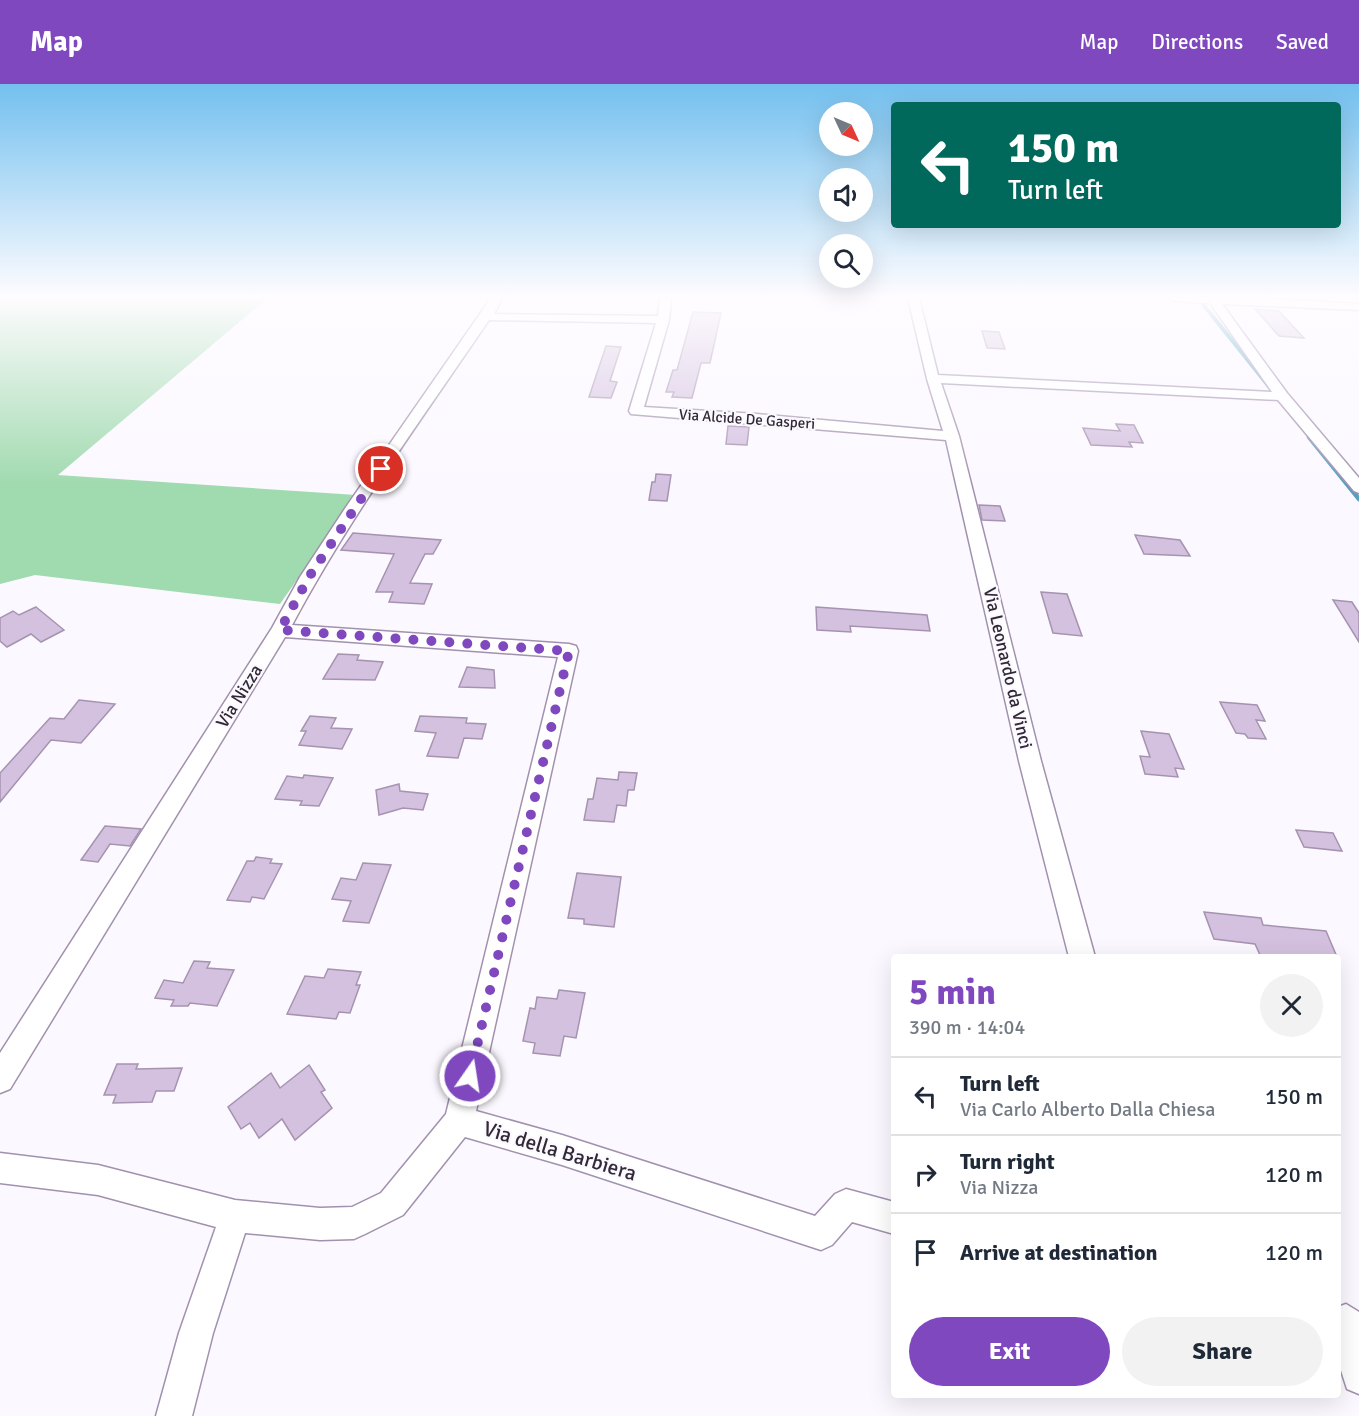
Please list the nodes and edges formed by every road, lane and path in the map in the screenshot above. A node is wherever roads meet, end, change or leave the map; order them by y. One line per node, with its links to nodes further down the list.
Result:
1 (456, 360): 9 (street, Via Nizza)
2 (651, 360): 7 (street, Via Alcide De Gasperi)
3 (928, 360): 5 (street, Via Leonardo da Vinci)
4 (1252, 360): 6 (street)
5 (933, 379): 6 (street); 7 (street, Via Leonardo da Vinci)
6 (1278, 396): 8 (street)
7 (952, 436): 10 (street, Via Leonardo da Vinci)
8 (1359, 488)
9 (280, 630): 11 (street, Via Nizza); 12 (street)
10 (1081, 954)
11 (0, 1079)
12 (459, 1121): 14 (street, Via della Barbiera); 15 (street, Via della Barbiera)
13 (0, 1168): 14 (street, Via della Barbiera)
14 (235, 1216): 18 (street)
15 (891, 1217)
16 (1348, 1322): 17 (street)
17 (1359, 1377)
18 (174, 1416)

